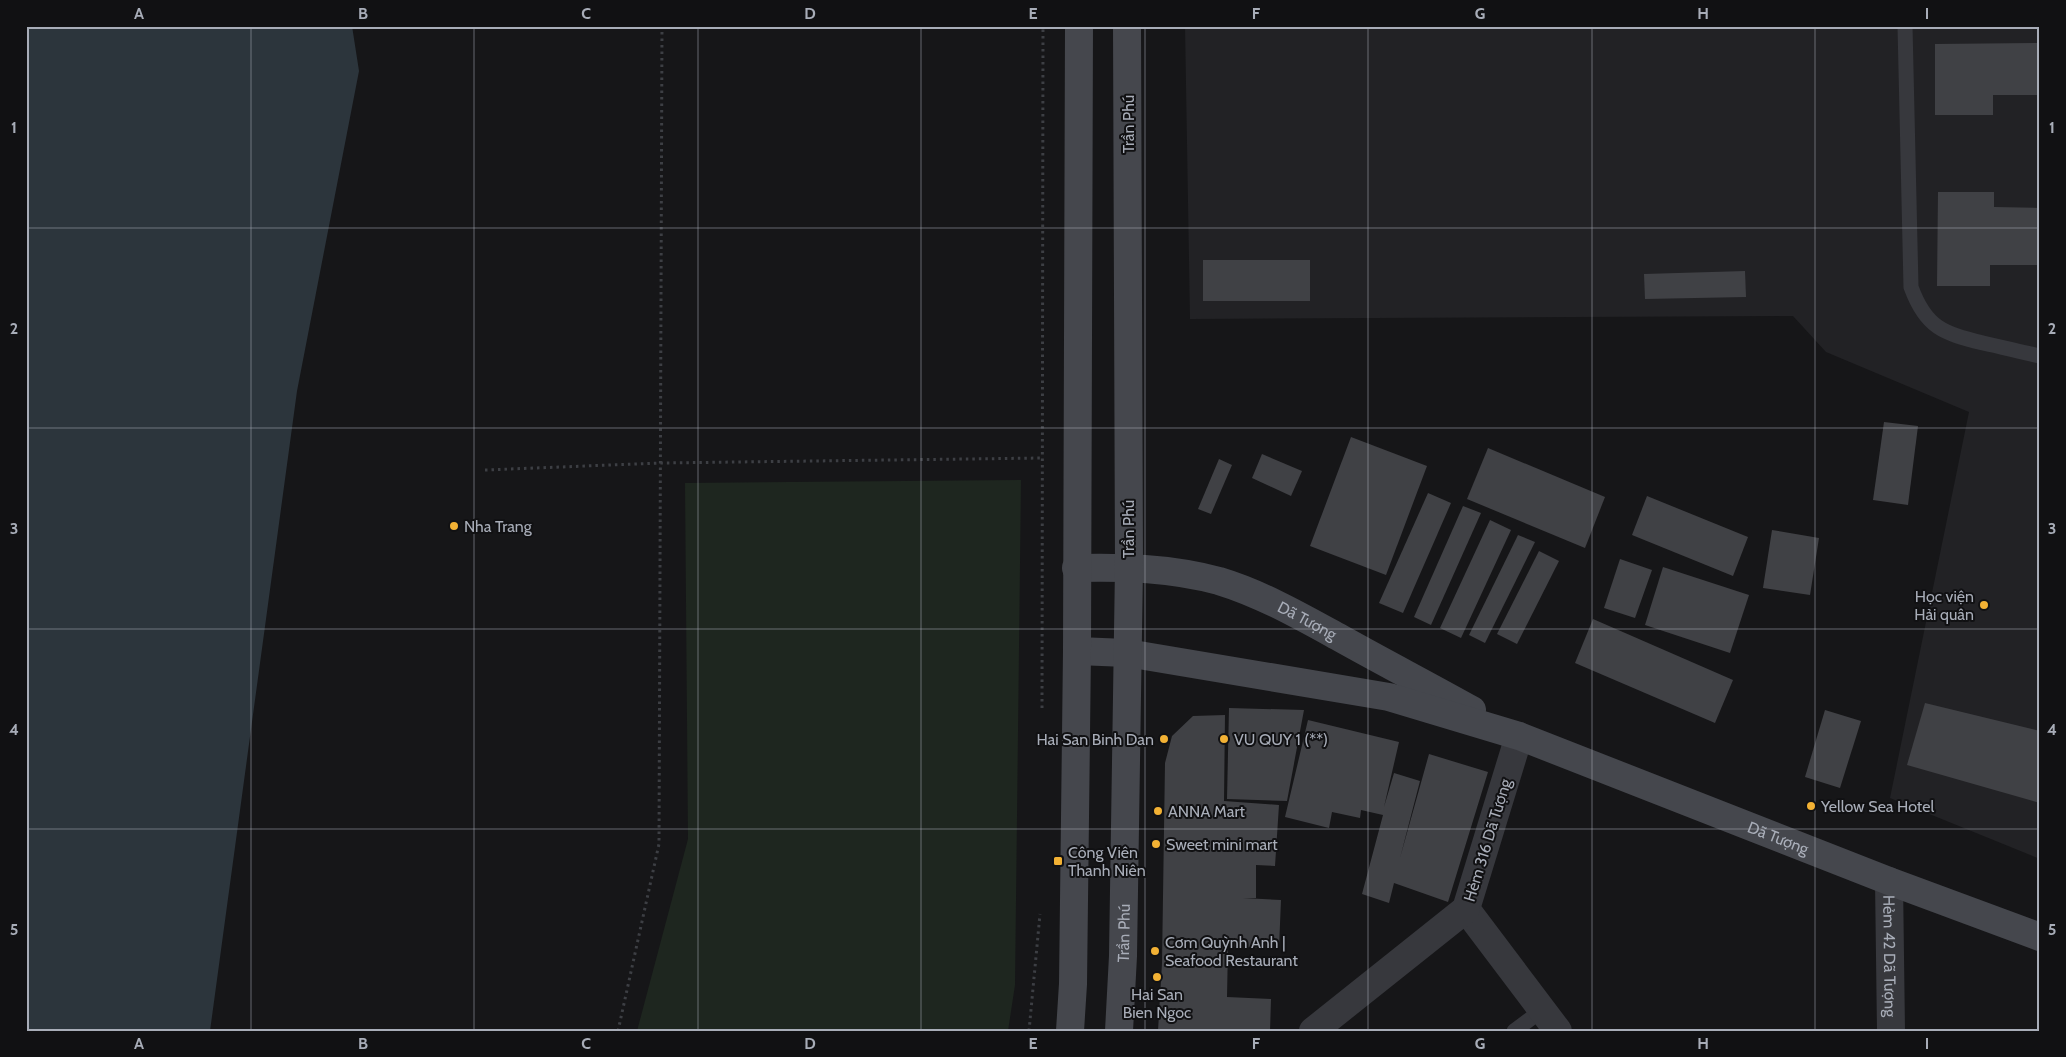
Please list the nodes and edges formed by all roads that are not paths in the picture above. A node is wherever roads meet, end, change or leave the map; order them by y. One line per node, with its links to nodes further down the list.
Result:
1 (1078, 26): 6 (main road)
2 (1127, 26): 5 (main road, Trần Phú)
3 (1905, 26): 4 (lane)
4 (2040, 356)
5 (1128, 567): 6 (main road, Dã Tượng); 8 (main road, Trần Phú); 9 (main road, Dã Tượng)
6 (1076, 568): 7 (main road)
7 (1077, 651): 8 (main road, Dã Tượng); 14 (main road)
8 (1127, 653): 9 (main road, Dã Tượng); 15 (main road, Trần Phú)
9 (1519, 736): 10 (main road, Dã Tượng); 11 (street, Hẻm 316 Dã Tượng)
10 (1889, 881): 12 (main road, Dã Tượng); 18 (street, Hẻm 42 Dã Tượng)
11 (1466, 910): 13 (street, Hẻm 316 Dã Tượng); 16 (street)
12 (2040, 937)
13 (1549, 1021): 17 (lane, Hẻm 316 Dã Tượng)
14 (1070, 1031)
15 (1119, 1031)
16 (1313, 1031)
17 (1514, 1031)
18 (1891, 1031)

